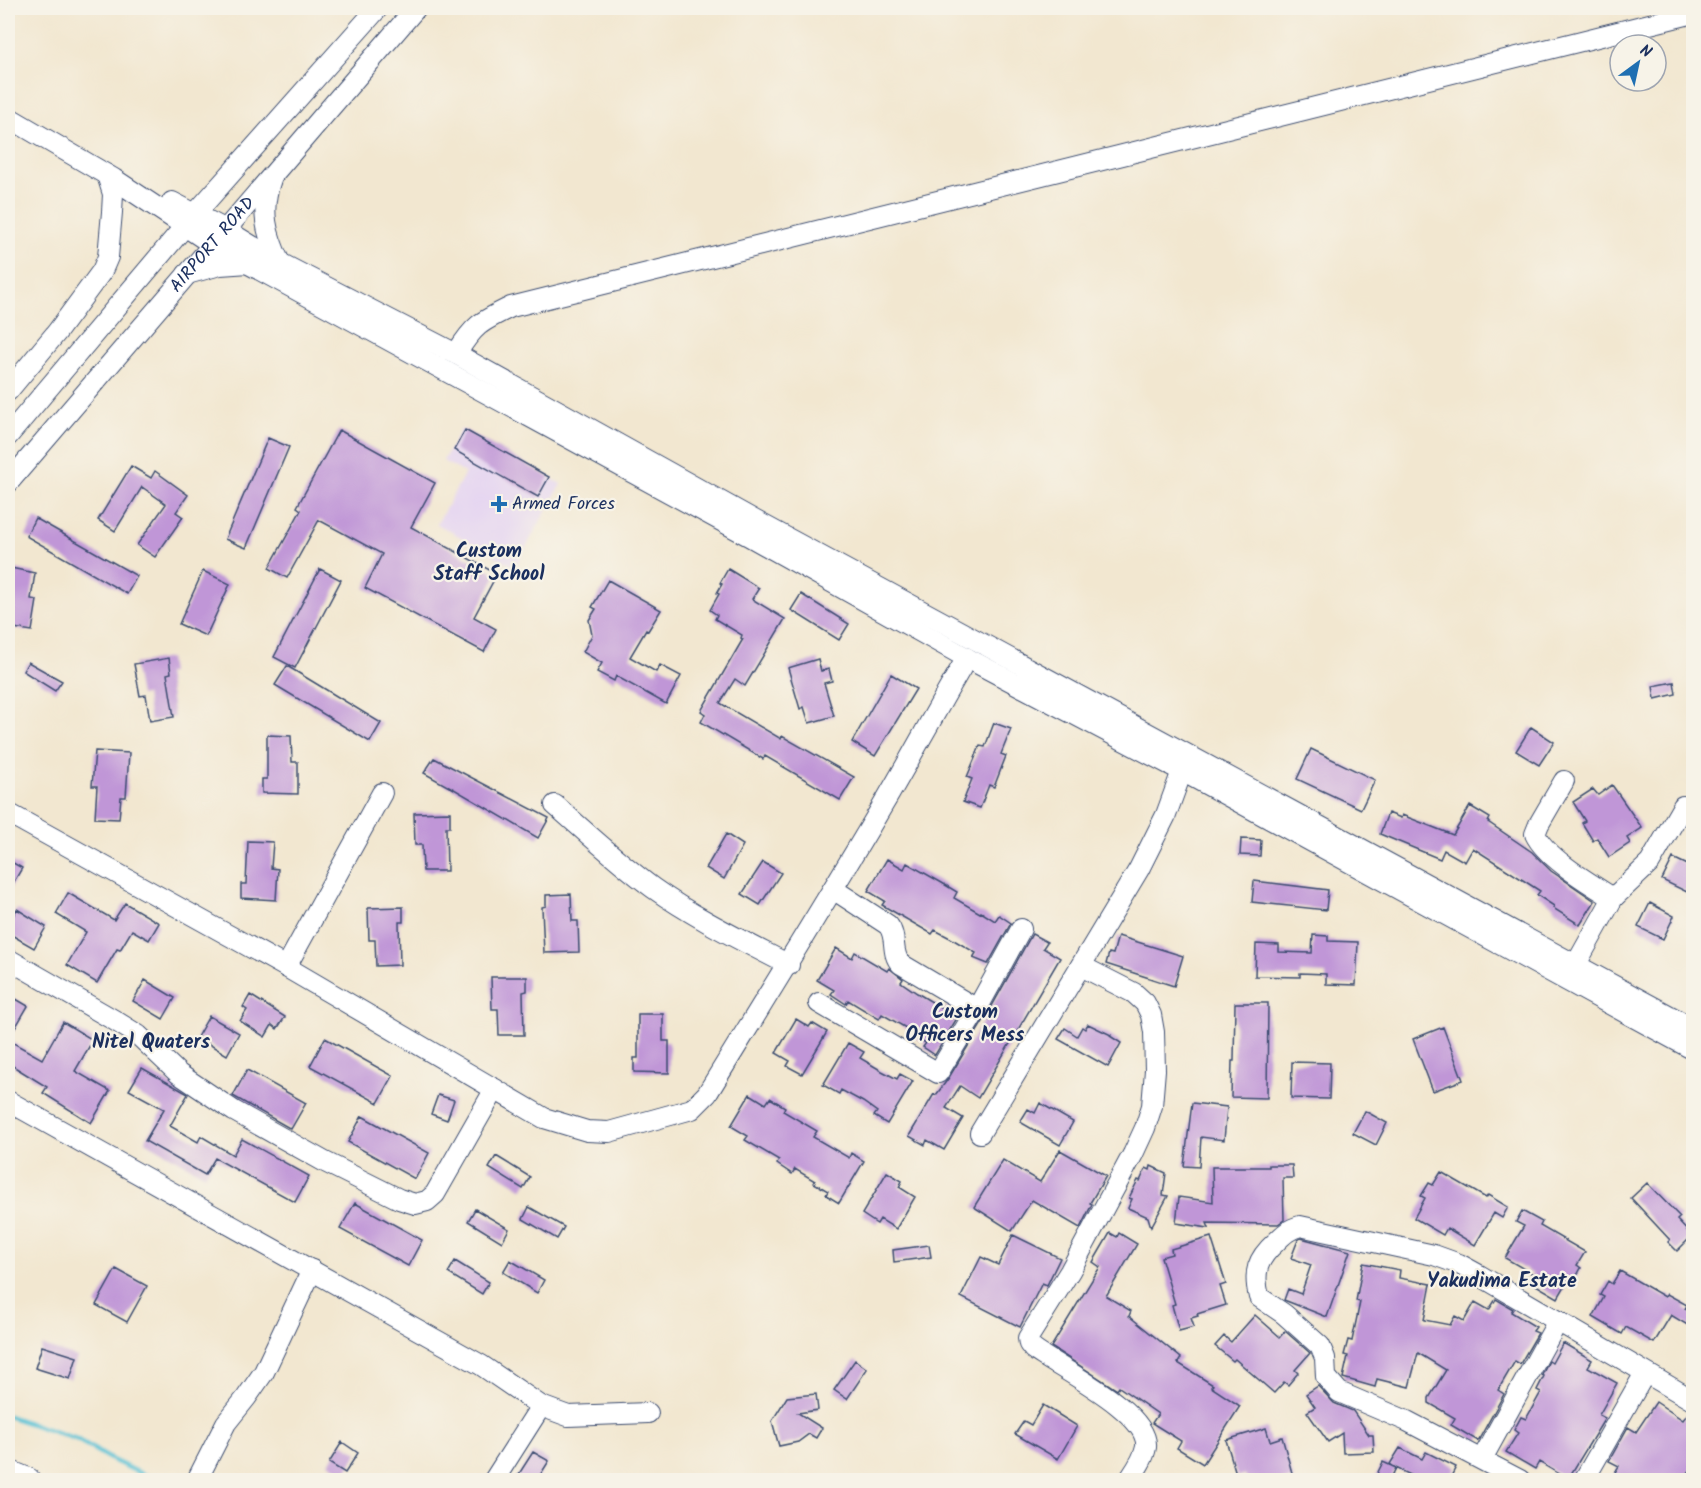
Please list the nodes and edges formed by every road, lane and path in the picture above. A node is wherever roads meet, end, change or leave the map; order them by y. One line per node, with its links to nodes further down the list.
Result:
1 (378, 8): 7 (street, AIRPORT ROAD)
2 (416, 8): 5 (street, AIRPORT ROAD)
3 (1694, 13): 12 (street)
4 (8, 117): 6 (street)
5 (273, 173): 8 (street, AIRPORT ROAD); 10 (street)
6 (111, 177): 7 (street); 13 (street)
7 (190, 219): 8 (street); 14 (street, AIRPORT ROAD)
8 (219, 237): 9 (street); 10 (street); 11 (street, AIRPORT ROAD)
9 (250, 263): 11 (street); 16 (street)
10 (280, 263): 12 (street)
11 (185, 276): 15 (street, AIRPORT ROAD)
12 (456, 354): 25 (street)
13 (8, 391)
14 (8, 436)
15 (8, 483)
16 (967, 658): 17 (street); 23 (street)
17 (1182, 771): 25 (street); 29 (street)
18 (1564, 781): 24 (street)
19 (382, 793): 31 (street)
20 (555, 805): 28 (street)
21 (1683, 807): 24 (street)
22 (8, 813): 31 (street)
23 (833, 889): 28 (street); 33 (street)
24 (1613, 898): 30 (street)
25 (1463, 915): 30 (street); 35 (street)
26 (1021, 929): 33 (street)
27 (8, 959): 36 (street)
28 (789, 964): 36 (street)
29 (1081, 966): 38 (street); 50 (street)
30 (1575, 966): 34 (street)
31 (286, 967): 36 (street)
32 (819, 1003): 33 (street)
33 (977, 1009)
34 (1694, 1029)
35 (1694, 1050)
36 (495, 1089)
37 (8, 1101): 39 (street)
38 (980, 1133)
39 (312, 1270): 43 (street); 48 (street)
40 (1558, 1321): 41 (street); 45 (street); 45 (street)
41 (1645, 1373): 42 (street); 52 (street)
42 (1694, 1401)
43 (541, 1406): 44 (street); 49 (street)
44 (648, 1413)
45 (1482, 1459): 51 (street)
46 (8, 1472): 47 (main road)
47 (28, 1480)
48 (196, 1480)
49 (494, 1480)
50 (1129, 1480)
51 (1520, 1480)
52 (1584, 1480)

